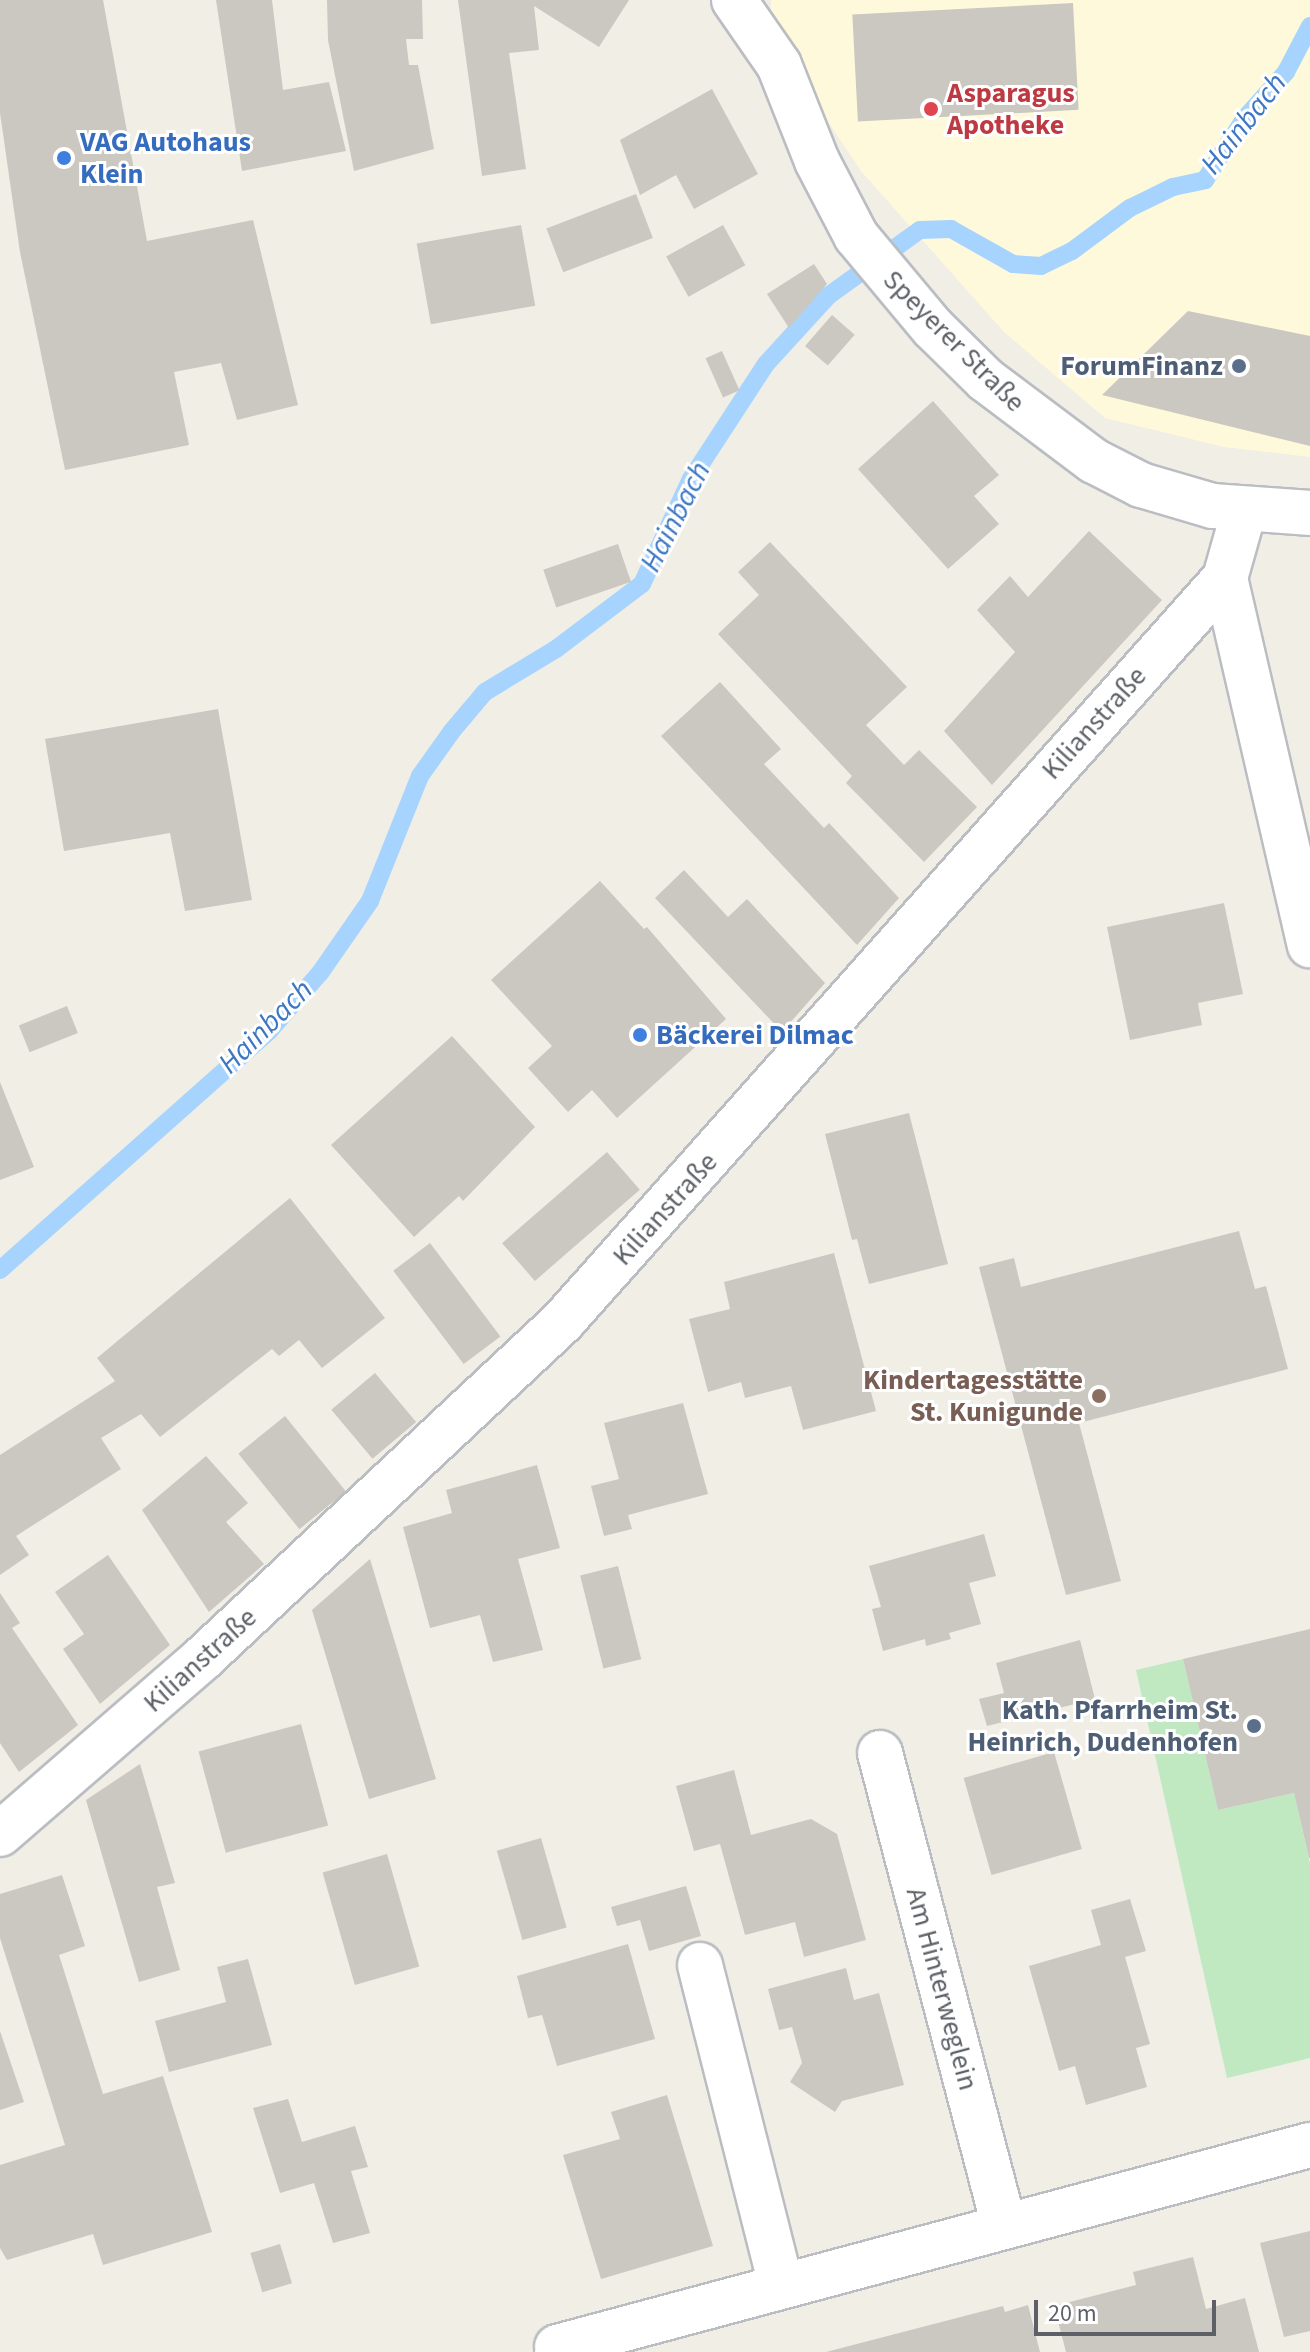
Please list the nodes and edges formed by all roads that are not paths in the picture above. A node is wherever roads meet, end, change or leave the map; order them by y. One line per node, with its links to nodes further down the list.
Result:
1 (734, 0): 2 (street, Speyerer Straße)
2 (1244, 511): 3 (street, Speyerer Straße); 4 (street, Kilianstraße)
3 (1310, 513)
4 (1225, 578): 5 (street); 7 (street, Kilianstraße)
5 (1310, 945)
6 (880, 1753): 10 (street, Am Hinterweglein)
7 (0, 1834)
8 (700, 1965): 11 (street)
9 (1310, 2145): 10 (street)
10 (1004, 2224): 11 (street)
11 (781, 2285): 12 (street)
12 (557, 2347)

